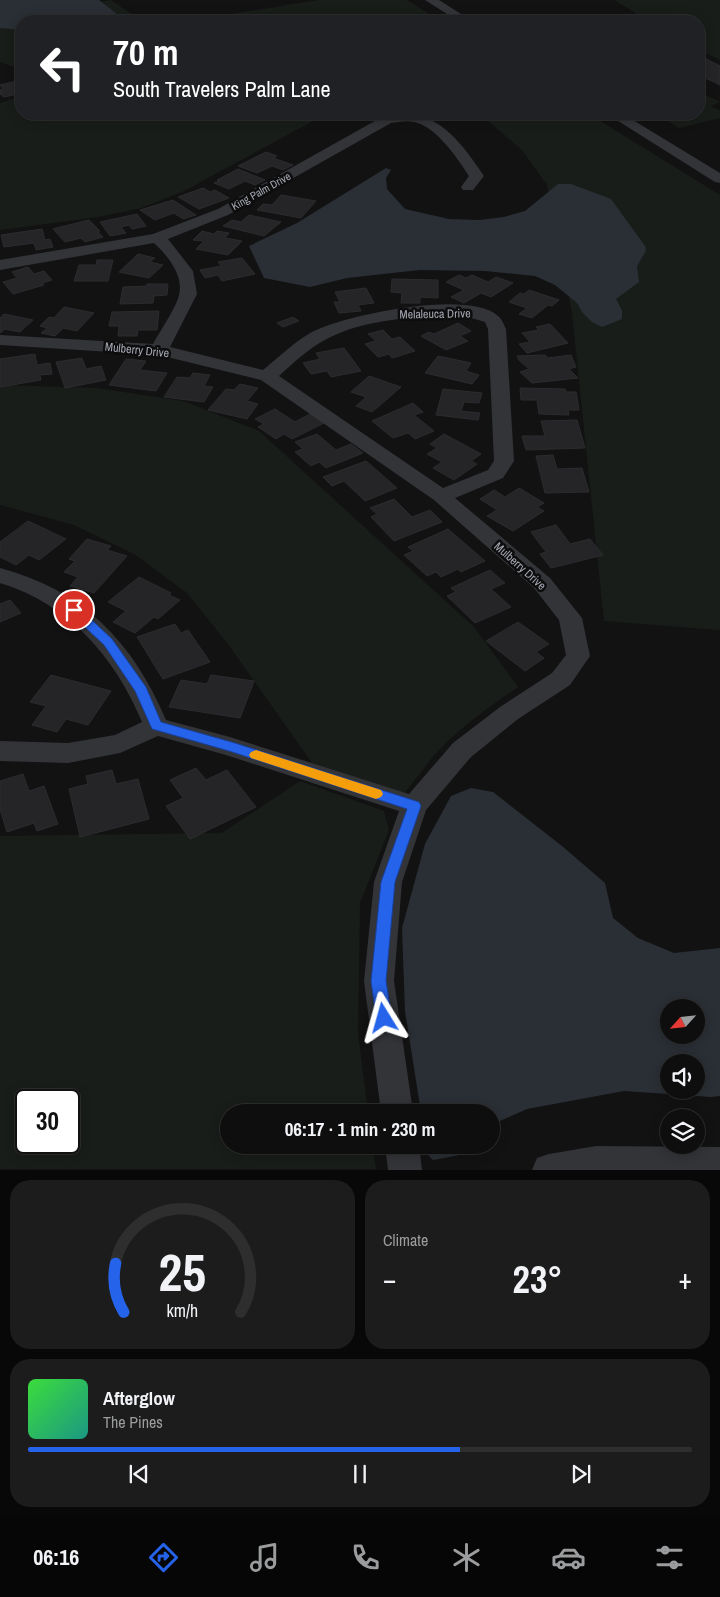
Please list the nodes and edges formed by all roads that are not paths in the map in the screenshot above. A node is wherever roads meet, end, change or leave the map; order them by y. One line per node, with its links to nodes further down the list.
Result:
1 (431, 0): 2 (street)
2 (456, 15)
3 (388, 120): 8 (street, King Palm Drive)
4 (423, 120): 7 (street, King Palm Drive)
5 (624, 120): 6 (street)
6 (720, 179)
7 (468, 187)
8 (157, 238): 9 (street, King Palm Drive); 11 (street)
9 (0, 265)
10 (0, 340): 11 (street, Mulberry Drive)
11 (159, 350): 12 (street, Mulberry Drive)
12 (267, 376): 13 (street, Mulberry Drive); 13 (street, Melaleuca Drive)
13 (441, 496): 17 (street, Mulberry Drive)
14 (0, 575): 15 (street)
15 (156, 726): 16 (street); 17 (street)
16 (0, 751)
17 (414, 806): 18 (street, Mulberry Drive)
18 (396, 1104)
19 (403, 1154): 21 (street)
20 (720, 1164): 22 (street)
21 (405, 1170)
22 (549, 1170)

